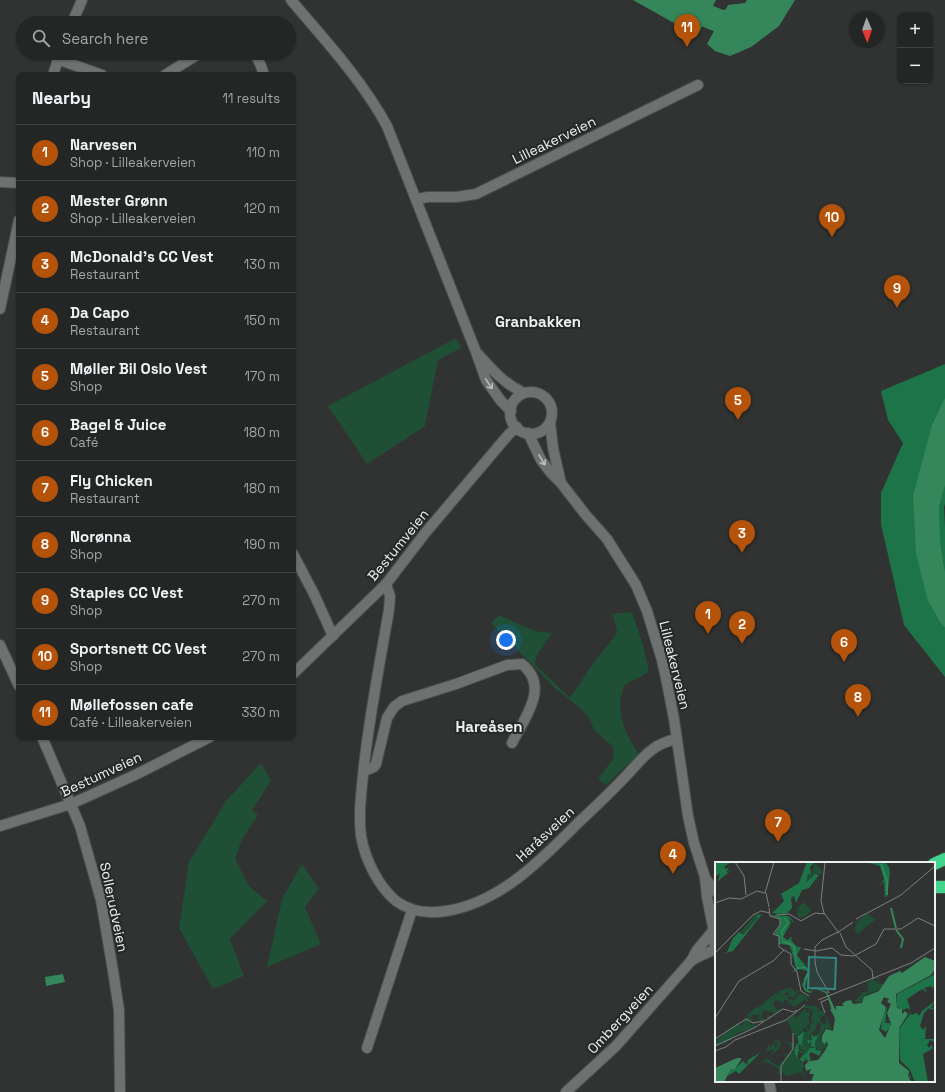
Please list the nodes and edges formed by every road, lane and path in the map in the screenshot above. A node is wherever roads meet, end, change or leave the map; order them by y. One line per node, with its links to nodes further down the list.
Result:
1 (82, 0): 3 (street)
2 (291, 0): 15 (street)
3 (75, 16)
4 (58, 60): 8 (street)
5 (68, 60): 9 (street)
6 (189, 60): 10 (street)
7 (259, 60): 11 (street)
8 (54, 72)
9 (95, 72)
10 (170, 72)
11 (263, 72)
12 (698, 85): 15 (street, Lilleakerveien)
13 (0, 182): 14 (street)
14 (16, 183)
15 (416, 199): 18 (street)
16 (16, 234): 17 (street)
17 (0, 309)
18 (476, 352): 19 (street); 20 (street, one-way to 20)
19 (524, 393): 20 (street); 21 (street)
20 (511, 411): 22 (street)
21 (550, 422): 23 (street); 24 (street, Lilleakerveien)
22 (517, 428): 23 (street); 26 (street, Bestumveien)
23 (528, 433): 24 (street, Lilleakerveien, one-way to 24)
24 (561, 483): 31 (street, Lilleakerveien)
25 (296, 560): 27 (street)
26 (386, 584): 27 (street, Bestumveien); 35 (street, Haråsveien)
27 (333, 636): 29 (street, Bestumveien)
28 (0, 645): 30 (street)
29 (296, 671)
30 (16, 680)
31 (677, 739): 40 (street, Lilleakerveien); 42 (street, Haråsveien)
32 (43, 740): 36 (street, Sollerudveien)
33 (204, 740): 36 (street, Bestumveien)
34 (512, 743): 35 (street)
35 (364, 771): 42 (street, Haråsveien)
36 (71, 804): 37 (street, Bestumveien); 49 (street, Sollerudveien)
37 (0, 826)
38 (945, 859): 39 (highway)
39 (935, 864)
40 (705, 878): 41 (street, Lilleakerveien); 43 (street, Lilleakerveien)
41 (715, 891)
42 (412, 910): 47 (street)
43 (714, 927): 44 (street, Lilleakerveien); 46 (street, Ombergveien)
44 (715, 946)
45 (715, 948): 46 (street, Ombergveien)
46 (691, 961): 50 (street, Ombergveien)
47 (366, 1048)
48 (769, 1082): 51 (street)
49 (120, 1092)
50 (566, 1092)
51 (771, 1092)

